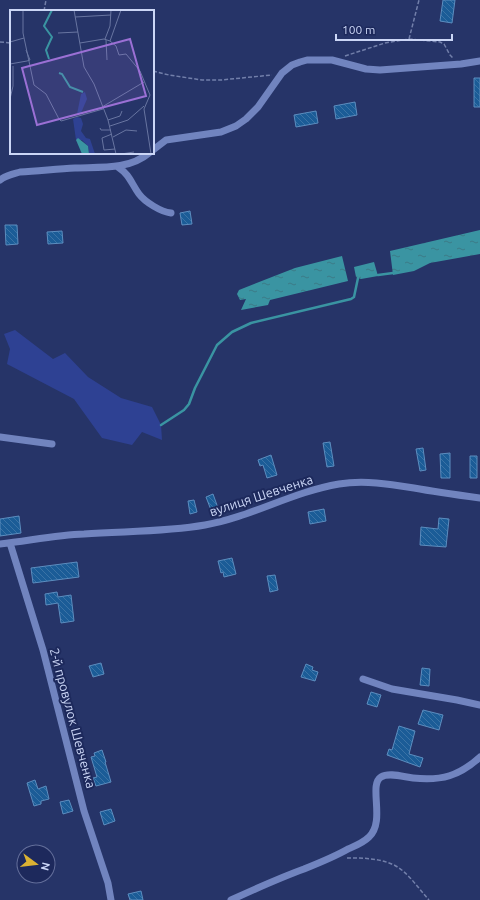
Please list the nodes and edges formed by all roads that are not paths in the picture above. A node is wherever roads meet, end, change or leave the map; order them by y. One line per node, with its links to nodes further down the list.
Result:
1 (480, 61): 2 (street)
2 (154, 149)
3 (148, 154): 4 (street)
4 (118, 167): 5 (street); 6 (street)
5 (0, 180)
6 (171, 213)
7 (0, 437): 8 (street)
8 (52, 444)
9 (480, 498): 10 (street, вулиця Шевченка)
10 (10, 543): 11 (street, вулиця Шевченка); 15 (street, 2-й провулок Шевченка)
11 (0, 544)
12 (363, 679): 13 (street)
13 (480, 705)
14 (480, 757): 16 (street)
15 (111, 900)
16 (232, 900)

